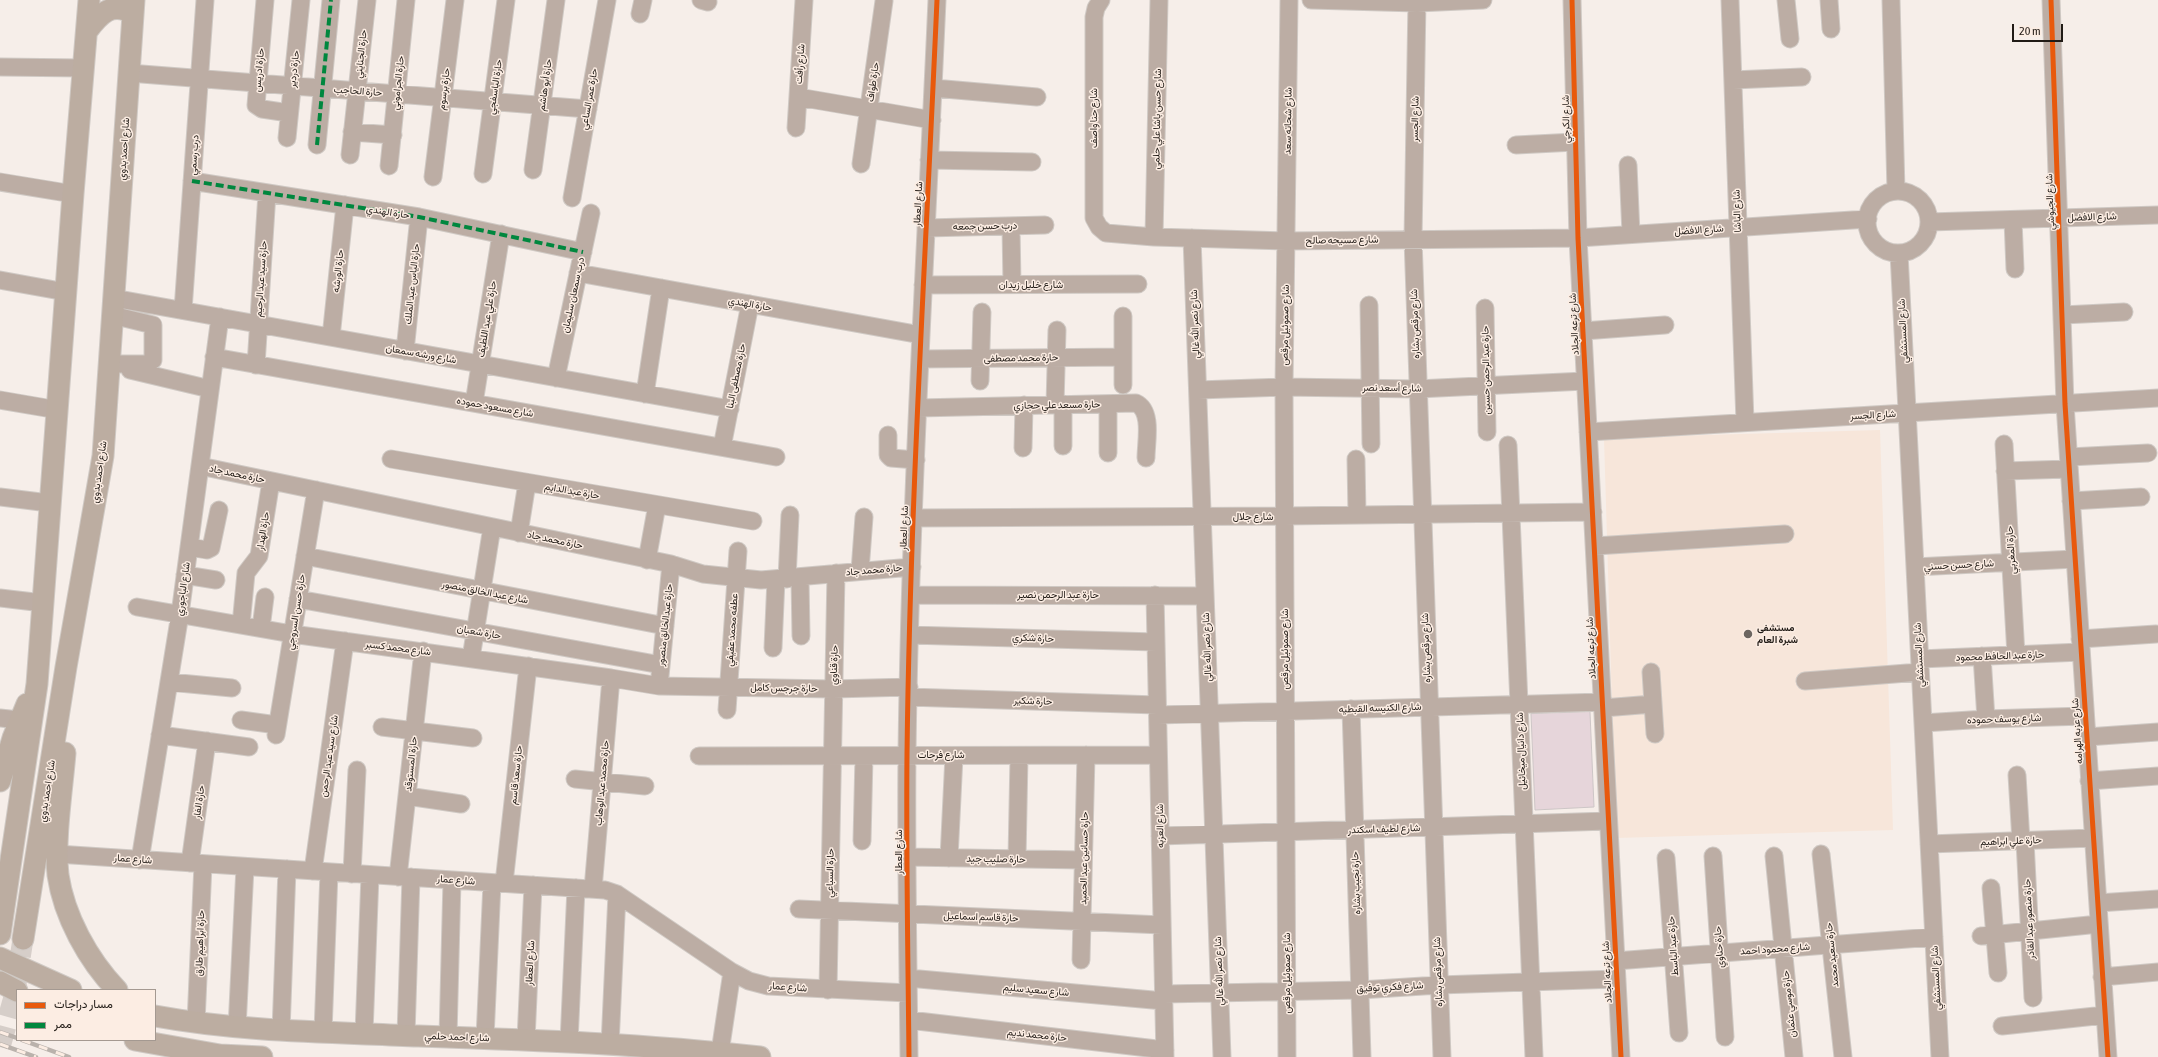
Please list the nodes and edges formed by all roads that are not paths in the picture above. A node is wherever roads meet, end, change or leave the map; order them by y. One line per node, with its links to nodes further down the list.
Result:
1 (89, 0): 29 (main road)
2 (205, 0): 35 (street, درب رسمي)
3 (265, 0): 37 (street, حارة ادريس)
4 (301, 0): 38 (street, حارة دردير)
5 (331, 0): 39 (street)
6 (367, 0): 41 (street, حارة الجنايني)
7 (406, 0): 42 (street, حارة الجراموني)
8 (455, 0): 45 (street, حارة برسوم)
9 (506, 0): 46 (street, حارة الباسفجي)
10 (556, 0): 47 (street, حارة أبو هاشم)
11 (607, 0): 48 (street, حارة عمر الساعي)
12 (804, 0): 43 (street, شارع رأفت)
13 (937, 0): 40 (street, شارع العطار)
14 (1101, 0): 86 (street, شارع حنا واصف)
15 (1159, 0): 89 (street, شارع حسن باشا علي حلمي)
16 (1289, 0): 93 (street, شارع شحاته سعد)
17 (1311, 0): 26 (street)
18 (1483, 0): 26 (street)
19 (1572, 0): 56 (street, شارع الكرجي)
20 (1730, 0): 36 (street, شارع الباشا)
21 (1786, 0): 30 (street)
22 (1829, 0): 28 (street)
23 (1891, 0): 70 (street)
24 (2051, 0): 78 (street, شارع الجيوشي)
25 (884, 1): 49 (street, حارة طواف)
26 (1417, 1): 92 (street, شارع الجسر)
27 (133, 7): 29 (main road); 33 (main road, شارع احمد بدوي)
28 (1831, 29)
29 (86, 31): 32 (main road)
30 (1790, 38)
31 (0, 67): 32 (street)
32 (83, 68): 72 (main road)
33 (129, 73): 35 (street, حارة الحاجب); 106 (main road, شارع احمد بدوي)
34 (1802, 77): 36 (street)
35 (200, 79): 37 (street, حارة الحاجب); 68 (street, درب رسمي)
36 (1733, 80): 84 (street, شارع الباشا)
37 (258, 83): 38 (street, حارة الحاجب); 50 (street, حارة ادريس)
38 (292, 86): 39 (street, حارة الحاجب); 50 (street, حارة دردير)
39 (322, 88): 41 (street, حارة الحاجب); 57 (street)
40 (933, 88): 44 (street); 51 (street, شارع العطار)
41 (357, 91): 42 (street, حارة الحاجب); 53 (street, حارة الجنايني)
42 (397, 94): 45 (street, حارة الحاجب); 54 (street, حارة الجراموني)
43 (798, 96): 49 (street); 52 (street, شارع رأفت)
44 (1037, 97)
45 (443, 98): 46 (street, حارة الحاجب); 67 (street, حارة برسوم)
46 (493, 102): 47 (street, حارة الحاجب); 66 (street, حارة الباسفجي)
47 (542, 106): 48 (street, حارة الحاجب); 65 (street, حارة أبو هاشم)
48 (588, 109): 73 (street, حارة عمر الساعي)
49 (869, 109): 51 (street); 62 (street, حارة طواف)
50 (289, 113): 55 (street, حارة دردير)
51 (932, 120): 60 (street, شارع العطار)
52 (796, 128)
53 (352, 132): 54 (street); 59 (street, حارة الجنايني)
54 (393, 135): 64 (street, حارة الجراموني)
55 (287, 138)
56 (1576, 142): 58 (street); 91 (street, شارع الكرجي)
57 (317, 145)
58 (1516, 145)
59 (350, 155)
60 (929, 160): 61 (street); 85 (street, شارع العطار)
61 (1032, 162)
62 (861, 164)
63 (1628, 165): 88 (street)
64 (390, 166)
65 (533, 170)
66 (483, 174)
67 (433, 177)
68 (192, 181): 71 (street, حارة الهندي); 108 (street, درب رسمي)
69 (0, 182): 72 (street)
70 (1896, 191): 79 (street); 81 (street)
71 (267, 193): 74 (street, حارة الهندي); 114 (street, حارة سيد عبد الرحيم)
72 (73, 194): 103 (main road)
73 (572, 198)
74 (345, 205): 77 (street, حارة الهندي); 119 (street, حارة الورشه)
75 (591, 213): 94 (street, درب سمعان سليمان)
76 (2158, 215): 78 (street, شارع الافضل)
77 (419, 217): 87 (street, حارة الهندي); 120 (street, حارة الياس عبد الملك)
78 (2060, 218): 80 (street, شارع الافضل); 111 (street, شارع الجيوشي)
79 (1868, 219): 84 (street, شارع الافضل); 95 (street)
80 (2013, 220): 81 (street, شارع الافضل); 96 (street)
81 (1929, 222): 95 (street)
82 (1045, 225): 83 (street, درب حسن جمعه)
83 (1011, 226): 85 (street, درب حسن جمعه); 101 (street)
84 (1738, 227): 88 (street, شارع الافضل); 151 (street, شارع الباشا)
85 (926, 228): 100 (street, شارع العطار)
86 (1106, 233): 89 (street, شارع مسيحه صالح)
87 (501, 234): 94 (street, حارة الهندي); 127 (street, حارة علي عبد اللطيف)
88 (1631, 234): 91 (street, شارع الافضل)
89 (1154, 237): 90 (street, شارع مسيحه صالح)
90 (1192, 238): 93 (street, شارع مسيحه صالح); 138 (street, شارع نصر الله غالي)
91 (1578, 238): 92 (street, شارع مسيحه صالح); 117 (street, شارع ترعه الجلاد)
92 (1413, 239): 93 (street, شارع مسيحه صالح); 136 (street, شارع مرقص بشاره)
93 (1286, 241): 134 (street, شارع صموئيل مرقص)
94 (583, 252): 97 (street, درب سمعان سليمان)
95 (1899, 252): 150 (street, شارع المستشفي)
96 (2015, 269)
97 (578, 273): 102 (street, حارة الهندي); 129 (street, درب سمعان سليمان)
98 (0, 280): 103 (street)
99 (1138, 284): 101 (street, شارع خليل زيدان)
100 (923, 285): 101 (street, شارع خليل زيدان); 118 (street, شارع العطار)
101 (1012, 285)
102 (661, 288): 104 (street, حارة الهندي); 139 (street)
103 (66, 292): 149 (main road)
104 (750, 304): 118 (street, حارة الهندي); 148 (street, حارة مصطفى البنا)
105 (1369, 305): 135 (street)
106 (113, 306): 108 (street, شارع ورشه سمعان); 126 (main road, شارع احمد بدوي); 126 (street)
107 (1485, 308): 133 (street, حارة عبد الرحمن حسين)
108 (183, 310): 113 (street, شارع ورشه سمعان)
109 (982, 312): 123 (street)
110 (2124, 312): 111 (street)
111 (2063, 315): 144 (street, شارع الجيوشي)
112 (1123, 316): 122 (street)
113 (220, 317): 114 (street, شارع ورشه سمعان); 121 (street, شارع الباجوري)
114 (258, 324): 119 (street, شارع ورشه سمعان); 128 (street, حارة سيد عبد الرحيم)
115 (1665, 325): 117 (street)
116 (1057, 330): 124 (street)
117 (1583, 331): 131 (street, شارع ترعه الجلاد)
118 (921, 335): 125 (street, شارع العطار)
119 (331, 337): 120 (street, شارع ورشه سمعان)
120 (405, 351): 127 (street, شارع ورشه سمعان)
121 (214, 357): 128 (street, شارع مسعود حموده); 137 (street, شارع الباجوري)
122 (1123, 357): 124 (street, حارة محمد مصطفى); 132 (street)
123 (981, 358): 124 (street, حارة محمد مصطفى); 125 (street, حارة محمد مصطفى); 130 (street)
124 (1056, 358): 146 (street)
125 (920, 359): 147 (street, شارع العطار)
126 (109, 364): 137 (street); 238 (main road, شارع احمد بدوي)
127 (480, 364): 129 (street, شارع ورشه سمعان); 142 (street, حارة علي عبد اللطيف)
128 (256, 365): 142 (street, شارع مسعود حموده)
129 (556, 378): 139 (street, شارع ورشه سمعان)
130 (980, 381)
131 (1586, 381): 133 (street, شارع أسعد نصر); 153 (street, شارع ترعه الجلاد)
132 (1123, 385)
133 (1487, 385): 136 (street, شارع أسعد نصر); 152 (street, حارة عبد الرحمن حسين)
134 (1284, 387): 135 (street, شارع أسعد نصر); 138 (street, شارع أسعد نصر); 185 (street, شارع صموئيل مرقص)
135 (1370, 387): 136 (street, شارع أسعد نصر); 155 (street)
136 (1417, 389): 182 (street, شارع مرقص بشاره)
137 (210, 390): 169 (street, شارع الباجوري)
138 (1198, 390): 187 (street, شارع نصر الله غالي)
139 (645, 394): 148 (street, شارع ورشه سمعان)
140 (2158, 398): 144 (street, شارع الجسر)
141 (0, 400): 149 (street)
142 (474, 403): 159 (street, شارع مسعود حموده)
143 (1108, 404): 146 (street, حارة مسعد علي حجازي); 161 (street); 164 (street, حارة مسعد علي حجازي)
144 (2065, 404): 150 (street, شارع الجسر); 168 (street, شارع عزبه الهرامه)
145 (1024, 405): 146 (street, حارة مسعد علي حجازي); 147 (street, حارة مسعد علي حجازي); 160 (street)
146 (1059, 405): 158 (street)
147 (918, 408): 167 (street, شارع العطار)
148 (730, 409): 159 (street, حارة مصطفى البنا)
149 (58, 410): 177 (main road)
150 (1907, 413): 151 (street, شارع الجسر); 201 (street, شارع المستشفي)
151 (1745, 422): 153 (street, شارع الجسر)
152 (1486, 432)
153 (1588, 432): 181 (street, شارع ترعه الجلاد)
154 (888, 435): 167 (street)
155 (1371, 444)
156 (2004, 444): 170 (street, حارة المغربي)
157 (1508, 445): 180 (street, شارع دانيال ميخائيل)
158 (1063, 446)
159 (722, 447): 163 (street, شارع مسعود حموده)
160 (1023, 448)
161 (1108, 453)
162 (2148, 453): 168 (street)
163 (776, 457)
164 (1146, 458)
165 (390, 459): 172 (street, حارة عبد الدايم)
166 (1356, 459): 184 (street)
167 (916, 460): 188 (street, شارع العطار)
168 (2069, 463): 170 (street); 176 (street, شارع عزبه الهرامه)
169 (200, 466): 171 (street, حارة محمد جاد); 194 (street, شارع الباجوري)
170 (2005, 471): 199 (street, حارة المغربي)
171 (272, 481): 173 (street, حارة محمد جاد); 219 (street, حارة الهدار)
172 (526, 483): 178 (street, حارة عبد الدايم); 191 (street)
173 (316, 490): 190 (street, حارة محمد جاد); 196 (street, حارة حسن السروجي)
174 (0, 497): 177 (street)
175 (2142, 497): 176 (street)
176 (2072, 501): 197 (street, شارع عزبه الهرامه)
177 (49, 503): 216 (main road)
178 (657, 505): 189 (street, حارة عبد الدايم); 198 (street)
179 (219, 510): 194 (street)
180 (1511, 512): 181 (street, شارع جلال); 182 (street, شارع جلال); 249 (street, شارع دانيال ميخائيل)
181 (1593, 512): 193 (street, شارع ترعه الجلاد)
182 (1422, 514): 184 (street, شارع جلال); 252 (street, شارع مرقص بشاره)
183 (790, 515): 207 (street)
184 (1357, 515): 185 (street, شارع جلال)
185 (1284, 516): 187 (street, شارع جلال); 256 (street, شارع صموئيل مرقص)
186 (864, 517): 203 (street)
187 (1202, 517): 188 (street, شارع جلال); 212 (street, شارع نصر الله غالي)
188 (914, 518): 202 (street, شارع العطار)
189 (753, 522)
190 (492, 527): 191 (street, حارة محمد جاد); 209 (street)
191 (519, 533): 198 (street, حارة محمد جاد)
192 (1785, 534): 193 (street)
193 (1595, 546): 251 (street, شارع ترعه الجلاد)
194 (189, 547): 205 (street, شارع الباجوري)
195 (738, 551): 206 (street, عطفه محمد عفيفي)
196 (305, 556): 209 (street, شارع عبد الخالق منصور); 215 (street, حارة حسن السروجي)
197 (2075, 559): 199 (street, شارع حسن حسني); 229 (street, شارع عزبه الهرامه)
198 (647, 560): 200 (street, حارة محمد جاد)
199 (2012, 562): 201 (street, شارع حسن حسني); 232 (street, حارة المغربي)
200 (671, 564): 206 (street, حارة محمد جاد); 220 (street, حارة عبدالخالق منصور)
201 (1915, 566): 237 (street, شارع المستشفي)
202 (912, 567): 203 (street, حارة محمد جاد); 210 (street, شارع العطار)
203 (860, 571): 204 (street, حارة محمد جاد)
204 (836, 574): 207 (street, حارة محمد جاد); 247 (street, حارة قناوي)
205 (185, 576): 208 (street); 218 (street, شارع الباجوري)
206 (736, 578): 207 (street, حارة محمد جاد); 245 (street, عطفه محمد عفيفي)
207 (787, 579): 226 (street); 230 (street)
208 (216, 580)
209 (482, 592): 220 (street, شارع عبد الخالق منصور); 222 (street)
210 (911, 595): 211 (street, حارة عبد الرحمن نصير); 225 (street, شارع العطار)
211 (1155, 595): 212 (street, حارة عبد الرحمن نصير); 228 (street, شارع العزبه)
212 (1205, 596): 257 (street, شارع نصر الله غالي)
213 (265, 597): 221 (street)
214 (0, 598): 216 (street)
215 (298, 599): 222 (street, حارة شعبان); 223 (street, حارة حسن السروجي)
216 (43, 603): 243 (main road)
217 (137, 607): 218 (street, شارع محمد كسبر)
218 (180, 614): 219 (street, شارع محمد كسبر); 242 (street, شارع الباجوري)
219 (241, 625): 221 (street, شارع محمد كسبر)
220 (665, 626): 235 (street, حارة عبدالخالق منصور)
221 (261, 628): 223 (street, شارع محمد كسبر)
222 (476, 631): 234 (street); 235 (street, حارة شعبان)
223 (292, 634): 227 (street, شارع محمد كسبر); 261 (street, حارة حسن السروجي)
224 (2156, 634): 229 (street, حارة عبد الحافظ محمود)
225 (910, 635): 228 (street, حارة شكري); 248 (street, شارع العطار)
226 (801, 636)
227 (345, 641): 231 (street, شارع محمد كسبر); 314 (street, شارع سيد عبد الرحمن)
228 (1156, 642): 255 (street, شارع العزبه)
229 (2081, 645): 232 (street, حارة عبد الحافظ محمود); 258 (street, شارع عزبه الهرامه)
230 (773, 648)
231 (423, 651): 234 (street, شارع محمد كسبر); 264 (street, حارة المستوقد)
232 (2016, 655): 233 (street, حارة عبد الحافظ محمود)
233 (1982, 656): 237 (street, حارة عبد الحافظ محمود); 260 (street)
234 (472, 658): 236 (street, شارع محمد كسبر)
235 (661, 665): 244 (street, حارة عبدالخالق منصور)
236 (528, 666): 240 (street, شارع محمد كسبر); 320 (street, حارة سعد قاسم)
237 (1920, 666): 241 (street, حارة عبد الحافظ محمود); 262 (street, شارع المستشفي)
238 (66, 667): 301 (main road); 337 (main road, شارع احمد بدوي)
239 (1651, 672): 250 (street)
240 (611, 678): 244 (street, شارع محمد كسبر); 286 (street, حارة محمد عبد الوهاب)
241 (1805, 681)
242 (169, 682): 246 (street); 267 (street, شارع الباجوري)
243 (37, 684): 259 (main road); 334 (main road)
244 (659, 686): 245 (street, حارة جرجس كامل)
245 (728, 687): 247 (street, حارة جرجس كامل); 254 (street, عطفه محمد عفيفي)
246 (232, 688)
247 (833, 689): 248 (street, حارة جرجس كامل); 275 (street, حارة قناوي)
248 (909, 692): 255 (street, حارة شكير); 272 (street, شارع العطار)
249 (1519, 704): 251 (street, شارع الكنيسه القبطيه); 252 (street, شارع الكنيسه القبطيه); 291 (street, شارع دانيال ميخائيل)
250 (1653, 704): 251 (street, شارع الكنيسه القبطيه); 266 (street)
251 (1603, 705): 290 (street, شارع ترعه الجلاد)
252 (1428, 707): 253 (street, شارع الكنيسه القبطيه); 292 (street, شارع مرقص بشاره)
253 (1351, 709): 256 (street, شارع الكنيسه القبطيه); 293 (street, حارة نجيب بشاره)
254 (727, 710)
255 (1157, 710): 257 (street, شارع الكنيسه القبطيه); 273 (street, شارع العزبه)
256 (1285, 711): 257 (street, شارع الكنيسه القبطيه); 294 (street, شارع صموئيل مرقص)
257 (1210, 713): 295 (street, شارع نصر الله غالي)
258 (2085, 716): 260 (street, شارع يوسف حموده); 268 (street, شارع عزبه الهرامه)
259 (10, 719): 284 (main road)
260 (1986, 719): 262 (street, شارع يوسف حموده)
261 (241, 720)
262 (1923, 723): 300 (street, شارع المستشفي)
263 (382, 727): 264 (street)
264 (414, 731): 269 (street); 288 (street, حارة المستوقد)
265 (2158, 732): 268 (street)
266 (1655, 734)
267 (160, 735): 270 (street); 309 (street, شارع الباجوري)
268 (2086, 737): 285 (street, شارع عزبه الهرامه)
269 (473, 738)
270 (207, 741): 271 (street); 311 (street, حارة الفار)
271 (249, 747)
272 (907, 755): 276 (street, شارع فرحات); 277 (street, شارع فرحات); 305 (street, شارع العطار)
273 (1158, 755): 279 (street, شارع فرحات); 296 (street, شارع العزبه)
274 (699, 756): 275 (street, شارع فرحات)
275 (832, 756): 276 (street, شارع فرحات); 328 (street, حارة السباعي)
276 (864, 756): 298 (street)
277 (954, 756): 278 (street, شارع فرحات); 306 (street)
278 (1019, 756): 279 (street, شارع فرحات); 308 (street)
279 (1086, 756): 310 (street, حارة حسانين عبد الحميد)
280 (357, 770): 316 (street)
281 (2017, 775): 299 (street, حارة منصور عبد القادر)
282 (2158, 776): 285 (street)
283 (575, 779): 286 (street)
284 (0, 781)
285 (2089, 781): 297 (street, شارع عزبه الهرامه)
286 (602, 782): 287 (street); 323 (street, حارة محمد عبد الوهاب)
287 (645, 786)
288 (407, 796): 289 (street); 318 (street, حارة المستوقد)
289 (461, 804)
290 (1607, 821): 291 (street, شارع لطيف اسكندر); 344 (street, شارع ترعه الجلاد)
291 (1524, 824): 292 (street, شارع لطيف اسكندر); 350 (street, شارع دانيال ميخائيل)
292 (1433, 827): 293 (street, شارع لطيف اسكندر); 352 (street, شارع مرقص بشاره)
293 (1355, 830): 294 (street, شارع لطيف اسكندر); 358 (street, حارة نجيب بشاره)
294 (1286, 832): 295 (street, شارع لطيف اسكندر); 359 (street, شارع صموئيل مرقص)
295 (1214, 835): 296 (street, شارع لطيف اسكندر); 360 (street, شارع نصر الله غالي)
296 (1160, 836): 332 (street, شارع العزبه)
297 (2093, 838): 299 (street, حارة علي ابراهيم); 326 (street, شارع عزبه الهرامه)
298 (862, 840)
299 (2023, 841): 300 (street, حارة علي ابراهيم); 333 (street, حارة منصور عبد القادر)
300 (1929, 844): 336 (street, شارع المستشفي)
301 (57, 854): 309 (street, شارع عمار); 355 (main road)
302 (1821, 854): 338 (street, حارة سعيد محمد)
303 (1713, 856): 340 (street, حارة حناوي)
304 (1774, 856): 339 (street, حارة موسي عثمان)
305 (908, 857): 306 (street, حارة صليب جيد); 329 (street, شارع العطار)
306 (949, 858): 308 (street, حارة صليب جيد)
307 (1666, 858): 341 (street, حارة عبد الباسط)
308 (1016, 859): 310 (street, حارة صليب جيد)
309 (140, 860): 311 (street, شارع عمار)
310 (1084, 860): 330 (street, حارة حسانين عبد الحميد)
311 (196, 864): 312 (street, شارع عمار); 366 (street, حارة ابراهيم طارق)
312 (245, 867): 313 (street, شارع عمار); 368 (street)
313 (287, 869): 314 (street, شارع عمار); 369 (street)
314 (313, 871): 315 (street, شارع عمار)
315 (329, 872): 316 (street, شارع عمار); 370 (street)
316 (352, 874): 317 (street, شارع عمار)
317 (370, 875): 318 (street, شارع عمار); 372 (street)
318 (405, 877): 319 (street, شارع عمار); 373 (street, حارة المستوقد)
319 (452, 880): 320 (street, شارع عمار); 374 (street)
320 (498, 883): 321 (street, شارع عمار); 376 (street, حارة سعد قاسم)
321 (533, 885): 323 (street, شارع عمار); 380 (street, شارع العطار)
322 (1991, 888): 335 (street)
323 (585, 889): 324 (street, شارع عمار); 378 (street, حارة محمد عبد الوهاب)
324 (617, 894): 345 (street, شارع عمار); 379 (street)
325 (2158, 899): 326 (street)
326 (2098, 903): 331 (street, شارع عزبه الهرامه)
327 (799, 909): 328 (street, حارة قاسم اسماعيل)
328 (829, 910): 329 (street, حارة قاسم اسماعيل); 357 (street, حارة السباعي)
329 (908, 914): 330 (street, حارة قاسم اسماعيل); 353 (street, شارع العطار)
330 (1082, 921): 332 (street, حارة قاسم اسماعيل); 343 (street, حارة حسانين عبد الحميد)
331 (2099, 924): 333 (street); 348 (street, شارع عزبه الهرامه)
332 (1162, 925): 361 (street, شارع العزبه)
333 (2029, 931): 335 (street); 362 (street, حارة منصور عبد القادر)
334 (0, 934)
335 (1988, 936): 347 (street)
336 (1934, 937): 338 (street, شارع محمود احمد); 394 (street, شارع المستشفي)
337 (23, 939)
338 (1831, 945): 339 (street, شارع محمود احمد); 393 (street, حارة سعيد محمد)
339 (1784, 948): 340 (street, شارع محمود احمد); 392 (street, حارة موسي عثمان)
340 (1720, 953): 341 (street, شارع محمود احمد); 375 (street, حارة حناوي)
341 (1674, 957): 344 (street, شارع محمود احمد); 371 (street, حارة عبد الباسط)
342 (0, 958): 354 (main road)
343 (1082, 960)
344 (1616, 961): 349 (street, شارع ترعه الجلاد)
345 (732, 972): 357 (street, شارع عمار); 381 (street)
346 (2158, 972): 348 (street)
347 (1998, 973)
348 (2102, 977): 363 (street, شارع عزبه الهرامه)
349 (1617, 979): 350 (street, شارع فكري توفيق); 391 (street, شارع ترعه الجلاد)
350 (1530, 981): 352 (street, شارع فكري توفيق); 390 (street, شارع دانيال ميخائيل)
351 (0, 982): 356 (main road)
352 (1439, 984): 358 (street, شارع فكري توفيق); 389 (street, شارع مرقص بشاره)
353 (908, 986): 357 (street, شارع عمار); 361 (street, شارع سعيد سليم); 365 (street, شارع العطار)
354 (69, 989)
355 (116, 989)
356 (16, 990)
357 (828, 990)
358 (1360, 990): 359 (street, شارع فكري توفيق); 388 (street, حارة نجيب بشاره)
359 (1287, 991): 360 (street, شارع فكري توفيق); 387 (street, شارع صموئيل مرقص)
360 (1219, 993): 361 (street, شارع فكري توفيق); 386 (street, شارع نصر الله غالي)
361 (1164, 998): 382 (street, شارع العزبه)
362 (2033, 998)
363 (2105, 1015): 367 (street); 395 (street, شارع عزبه الهرامه)
364 (156, 1016): 366 (main road, شارع احمد حلمي)
365 (909, 1020): 382 (street, حارة محمد نديم); 385 (street, شارع العطار)
366 (196, 1023): 368 (main road, شارع احمد حلمي)
367 (2002, 1026)
368 (237, 1028): 369 (main road, شارع احمد حلمي)
369 (281, 1031): 370 (main road, شارع احمد حلمي)
370 (323, 1032): 372 (main road, شارع احمد حلمي)
371 (1679, 1033)
372 (364, 1034): 373 (main road, شارع احمد حلمي)
373 (406, 1035): 374 (main road, شارع احمد حلمي)
374 (448, 1036): 376 (main road, شارع احمد حلمي)
375 (1725, 1037)
376 (485, 1038): 380 (main road, شارع احمد حلمي)
377 (141, 1041): 383 (main road)
378 (569, 1042): 379 (main road, شارع احمد حلمي); 380 (main road, شارع احمد حلمي)
379 (610, 1045): 381 (main road, شارع احمد حلمي)
380 (532, 1046)
381 (720, 1052): 384 (main road, شارع احمد حلمي)
382 (1165, 1053)
383 (262, 1057)
384 (760, 1057)
385 (909, 1057)
386 (1222, 1057)
387 (1287, 1057)
388 (1362, 1057)
389 (1442, 1057)
390 (1534, 1057)
391 (1621, 1057)
392 (1794, 1057)
393 (1843, 1057)
394 (1940, 1057)
395 (2108, 1057)

